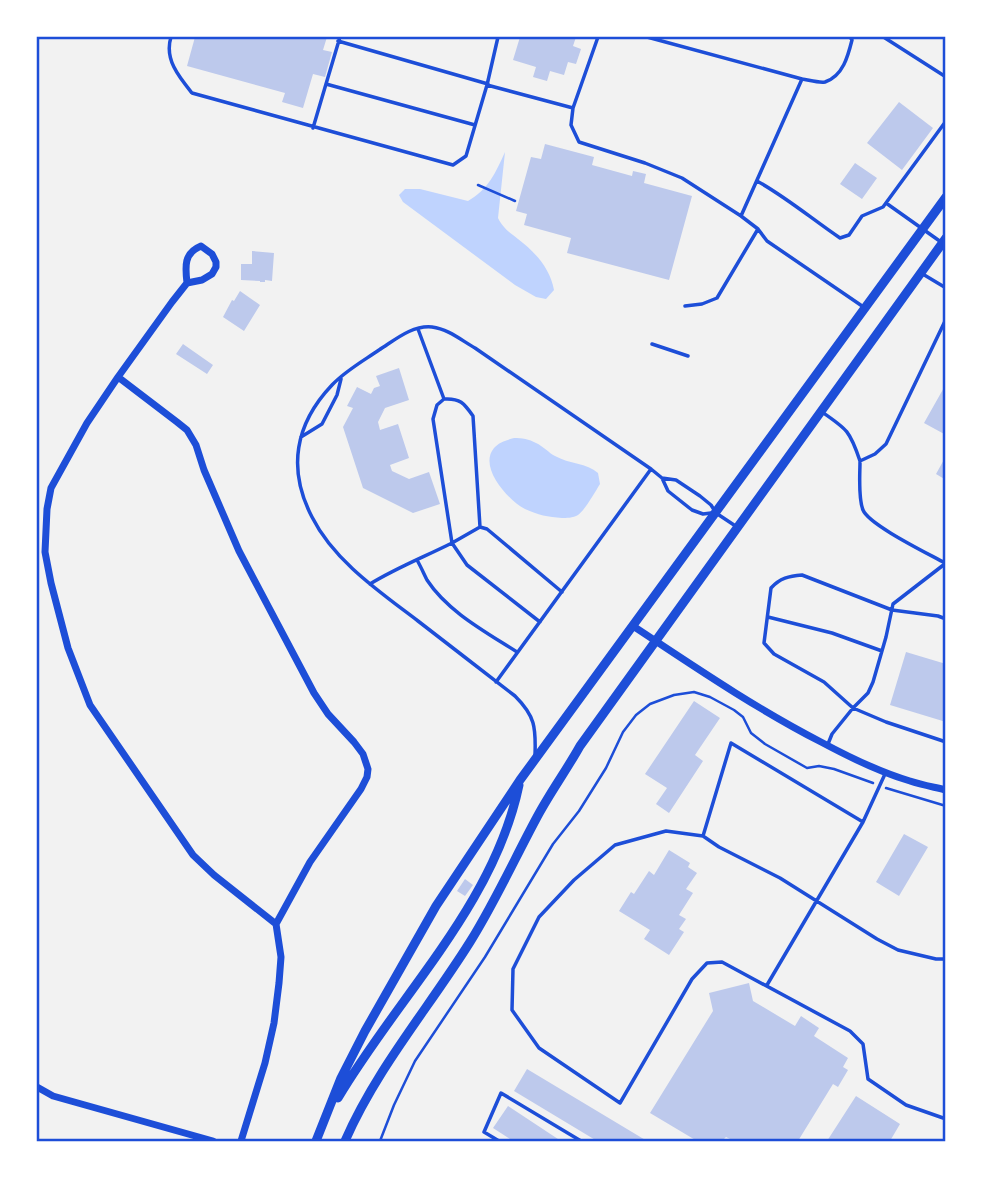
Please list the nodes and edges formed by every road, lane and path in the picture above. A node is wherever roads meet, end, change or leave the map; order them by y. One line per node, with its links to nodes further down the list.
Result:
1 (171, 37): 15 (lane)
2 (498, 37): 11 (lane)
3 (598, 37): 12 (lane)
4 (647, 37): 9 (lane)
5 (850, 37): 9 (lane)
6 (885, 38): 8 (lane)
7 (339, 39): 10 (lane); 11 (lane)
8 (946, 78)
9 (802, 79): 16 (lane)
10 (326, 84): 14 (lane); 15 (lane)
11 (487, 85): 12 (lane); 14 (lane)
12 (573, 107): 21 (lane)
13 (946, 121): 20 (lane)
14 (475, 125): 15 (lane)
15 (313, 128)
16 (757, 181): 20 (lane); 21 (lane)
17 (478, 185): 19 (path)
18 (946, 197): 23 (street)
19 (515, 201)
20 (886, 203): 23 (lane)
21 (741, 216): 22 (lane)
22 (758, 229): 28 (lane); 29 (lane)
23 (923, 229): 24 (lane); 29 (street)
24 (944, 241): 25 (street)
25 (922, 273): 27 (lane); 37 (street)
26 (187, 283): 26 (street); 34 (street)
27 (946, 288)
28 (685, 306)
29 (865, 309): 42 (street)
30 (946, 319): 39 (lane)
31 (418, 328): 35 (lane); 36 (lane); 40 (lane)
32 (652, 344): 33 (lane)
33 (688, 356)
34 (118, 377): 71 (street); 71 (street)
35 (341, 377): 38 (lane); 38 (lane)
36 (444, 399): 43 (lane); 45 (lane)
37 (822, 412): 39 (lane); 44 (street)
38 (301, 437): 48 (lane)
39 (860, 461): 47 (lane)
40 (651, 469): 41 (lane); 49 (lane)
41 (662, 478): 42 (lane); 42 (lane)
42 (716, 513): 44 (lane); 54 (street)
43 (480, 527): 45 (lane); 49 (lane)
44 (738, 528): 55 (street)
45 (452, 543): 46 (lane); 53 (lane)
46 (417, 560): 48 (lane); 57 (lane)
47 (946, 563): 50 (lane)
48 (370, 584): 58 (lane)
49 (562, 592): 53 (lane)
50 (892, 610): 51 (lane); 52 (lane); 56 (lane)
51 (768, 617): 56 (lane); 59 (lane)
52 (946, 619)
53 (540, 622): 57 (lane)
54 (633, 626): 55 (street); 62 (street)
55 (656, 641): 61 (street); 80 (street)
56 (882, 651): 59 (lane)
57 (517, 653): 58 (lane)
58 (496, 682): 62 (lane)
59 (853, 708): 60 (lane); 61 (lane)
60 (946, 741)
61 (827, 745): 63 (street)
62 (534, 760): 64 (street)
63 (886, 772): 65 (lane); 66 (street)
64 (520, 780): 75 (street); 75 (street)
65 (880, 785): 67 (path); 68 (lane); 81 (path)
66 (946, 790)
67 (946, 806)
68 (863, 822): 69 (lane); 70 (lane)
69 (703, 836): 70 (lane); 73 (lane)
70 (817, 901): 72 (lane); 73 (lane)
71 (276, 924): 78 (street)
72 (946, 959)
73 (767, 985): 76 (lane)
74 (37, 1087): 77 (street)
75 (326, 1119): 79 (street)
76 (946, 1119)
77 (214, 1141)
78 (241, 1141)
79 (316, 1141)
80 (345, 1141)
81 (380, 1141)
82 (499, 1141): 83 (lane)
83 (581, 1141)

